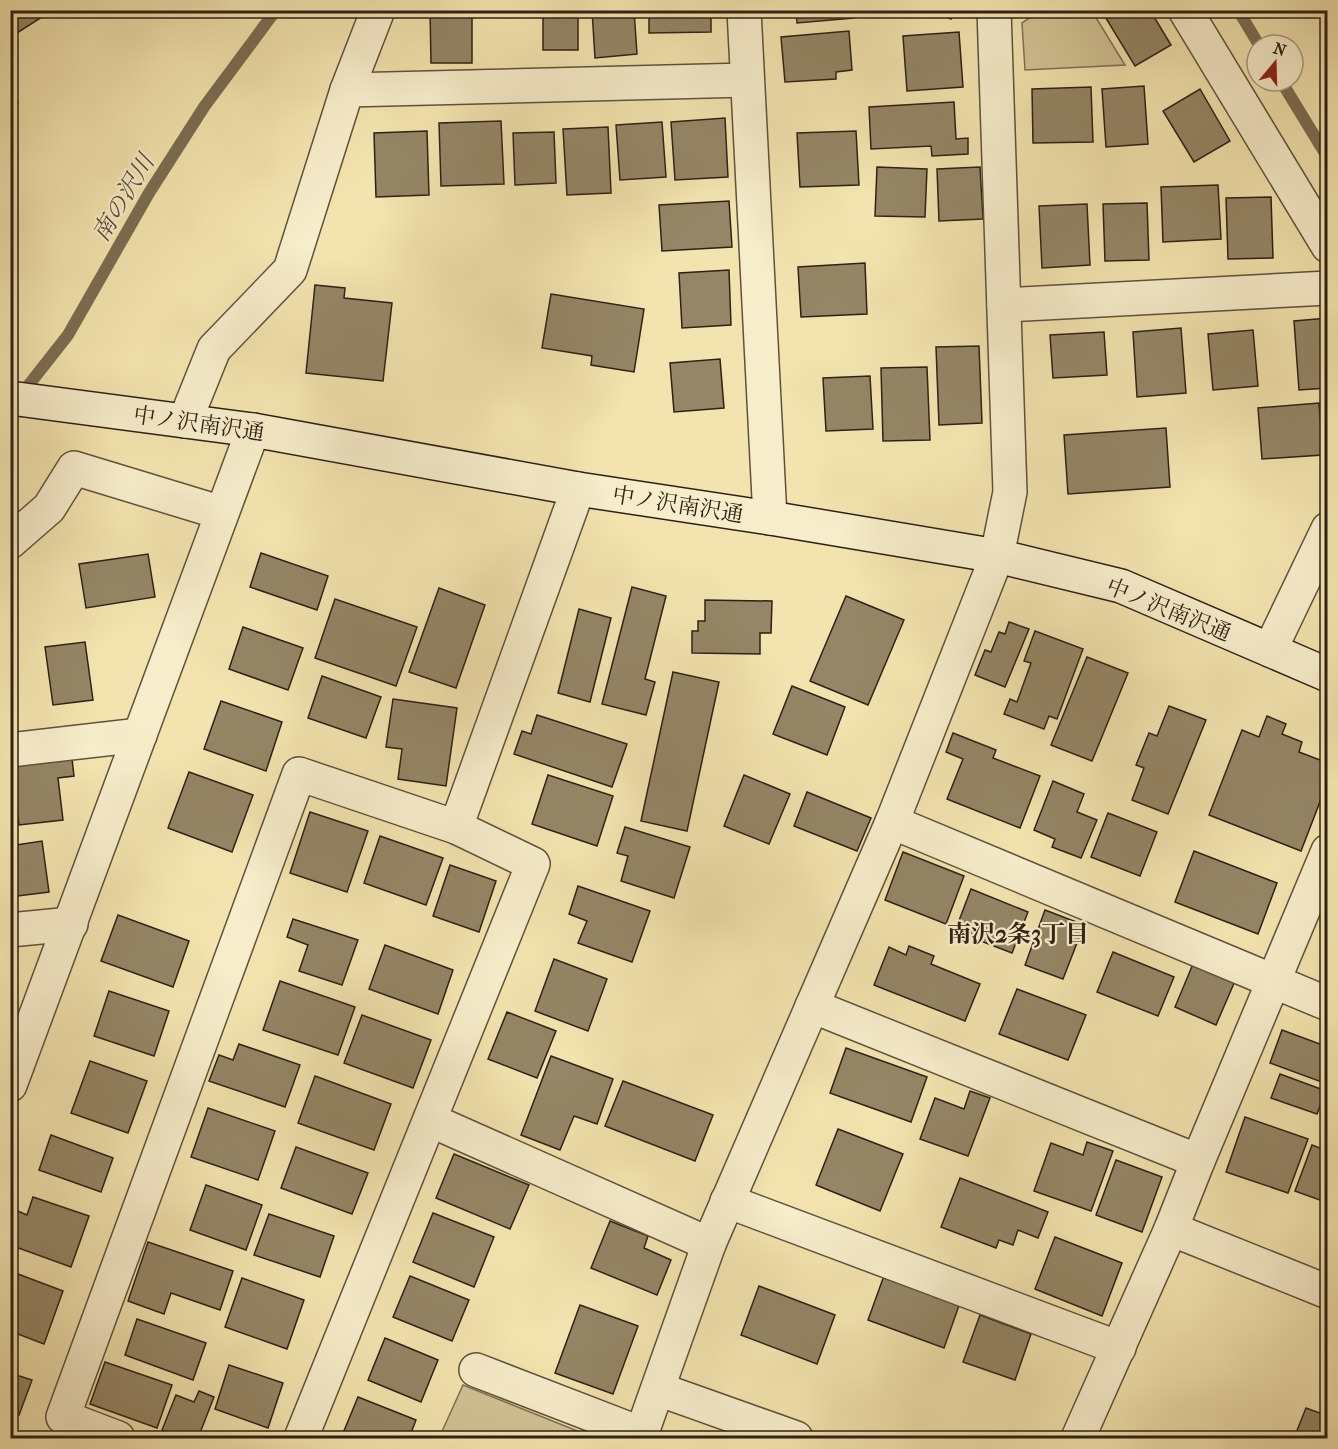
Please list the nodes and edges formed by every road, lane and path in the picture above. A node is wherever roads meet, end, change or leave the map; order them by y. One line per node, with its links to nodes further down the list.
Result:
1 (378, 10): 6 (street)
2 (744, 10): 5 (street)
3 (994, 10): 9 (street)
4 (1185, 10): 7 (street)
5 (747, 80): 6 (street); 15 (street)
6 (348, 90): 11 (street)
7 (1328, 246)
8 (1328, 288): 9 (street)
9 (1004, 305): 18 (street)
10 (10, 398): 11 (street, 中ノ沢南沢通)
11 (185, 421): 12 (street, 中ノ沢南沢通)
12 (253, 430): 13 (street, 中ノ沢南沢通); 14 (street)
13 (578, 489): 15 (street, 中ノ沢南沢通); 24 (street)
14 (222, 513): 17 (street); 21 (street)
15 (770, 518): 18 (street, 中ノ沢南沢通)
16 (1328, 529): 19 (street)
17 (10, 542)
18 (997, 556): 19 (street, 中ノ沢南沢通); 23 (street)
19 (1270, 650): 20 (street, 中ノ沢南沢通)
20 (1328, 675)
21 (140, 735): 22 (street); 26 (street)
22 (10, 750)
23 (892, 822): 28 (street); 30 (street)
24 (456, 827): 32 (street); 42 (street)
25 (1328, 851): 28 (street)
26 (71, 924): 27 (street); 31 (street)
27 (10, 930)
28 (1273, 980): 29 (street); 33 (street)
29 (1328, 1004)
30 (812, 1006): 33 (street); 34 (street)
31 (10, 1085)
32 (430, 1120): 36 (street); 43 (street)
33 (1198, 1161): 35 (street)
34 (727, 1201): 36 (street); 38 (street)
35 (1171, 1229): 37 (street); 38 (street)
36 (709, 1244): 40 (street)
37 (1328, 1292)
38 (1119, 1348): 45 (street)
39 (476, 1370): 41 (street)
40 (658, 1389): 41 (street); 44 (street)
41 (641, 1436)
42 (117, 1438)
43 (301, 1438)
44 (796, 1438)
45 (1078, 1438)

